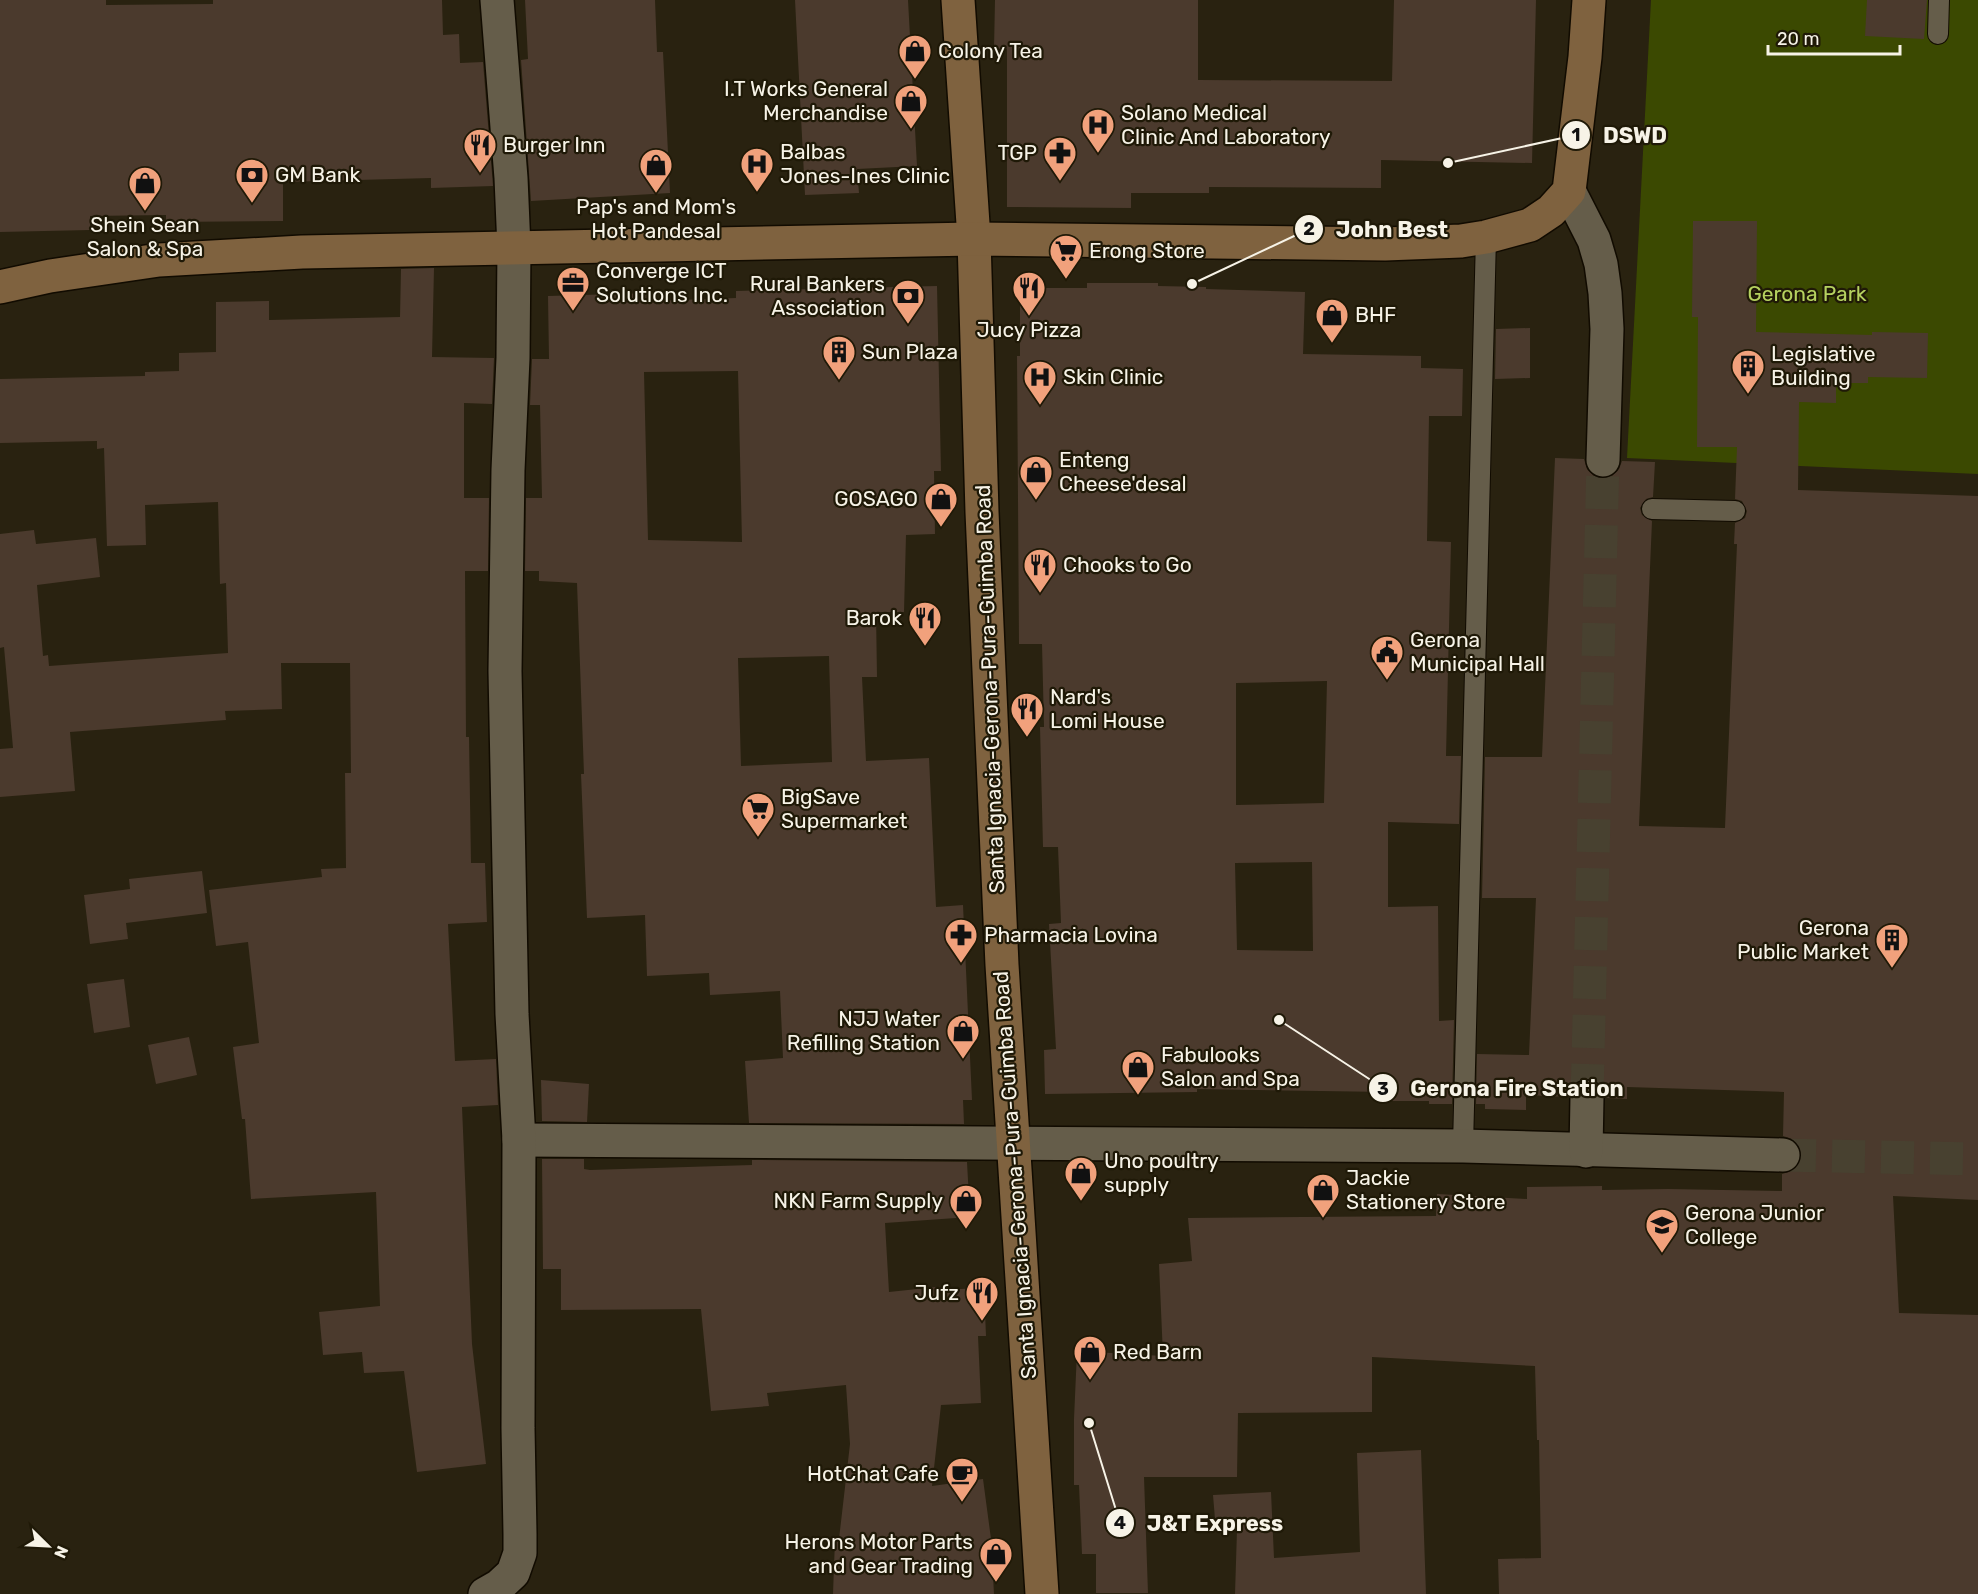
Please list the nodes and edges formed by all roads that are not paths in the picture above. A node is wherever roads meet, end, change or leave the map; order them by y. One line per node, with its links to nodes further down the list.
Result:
1 (497, 0): 9 (street)
2 (958, 0): 8 (main road, Santa Ignacia-Gerona-Pura-Guimba Road)
3 (1589, 0): 6 (main road)
4 (1939, 0): 5 (lane)
5 (1938, 34)
6 (1569, 191): 7 (main road); 11 (street)
7 (1486, 237): 8 (main road); 17 (lane)
8 (974, 239): 9 (main road); 16 (main road, Santa Ignacia-Gerona-Pura-Guimba Road)
9 (514, 248): 10 (main road); 15 (street)
10 (0, 287)
11 (1603, 460)
12 (1653, 509): 13 (lane)
13 (1735, 511)
14 (1587, 1097): 18 (street)
15 (519, 1140): 16 (street); 20 (street)
16 (1014, 1143): 17 (street); 21 (main road, Santa Ignacia-Gerona-Pura-Guimba Road)
17 (1463, 1146): 18 (street)
18 (1586, 1150): 19 (street)
19 (1783, 1155)
20 (484, 1594)
21 (1042, 1594)

